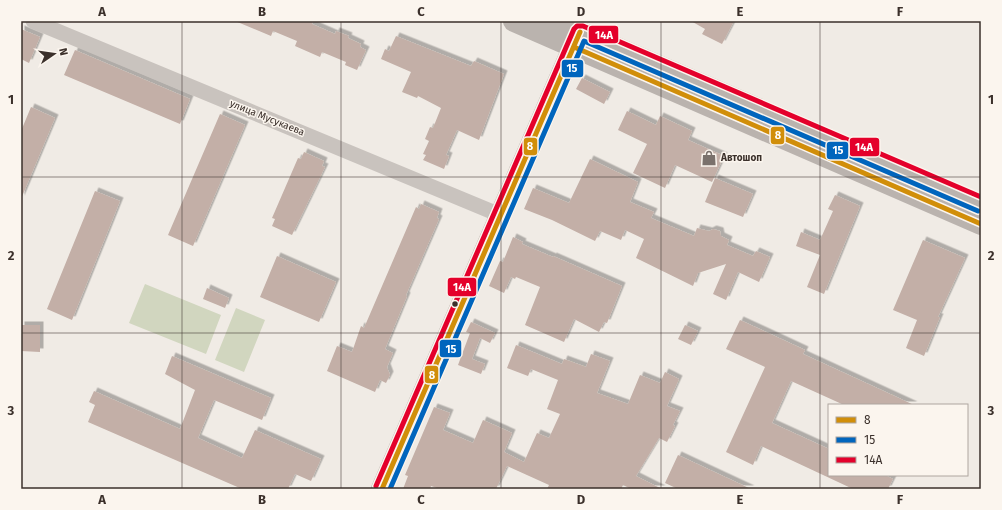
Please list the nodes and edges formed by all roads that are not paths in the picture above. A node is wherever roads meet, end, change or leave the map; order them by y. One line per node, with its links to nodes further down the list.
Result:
1 (33, 21): 6 (street, улица Мусукаева)
2 (514, 21): 4 (main road)
3 (554, 21): 4 (main road)
4 (577, 39): 5 (main road); 6 (main road); 7 (main road)
5 (981, 205)
6 (500, 215): 8 (main road)
7 (981, 224)
8 (382, 489)

